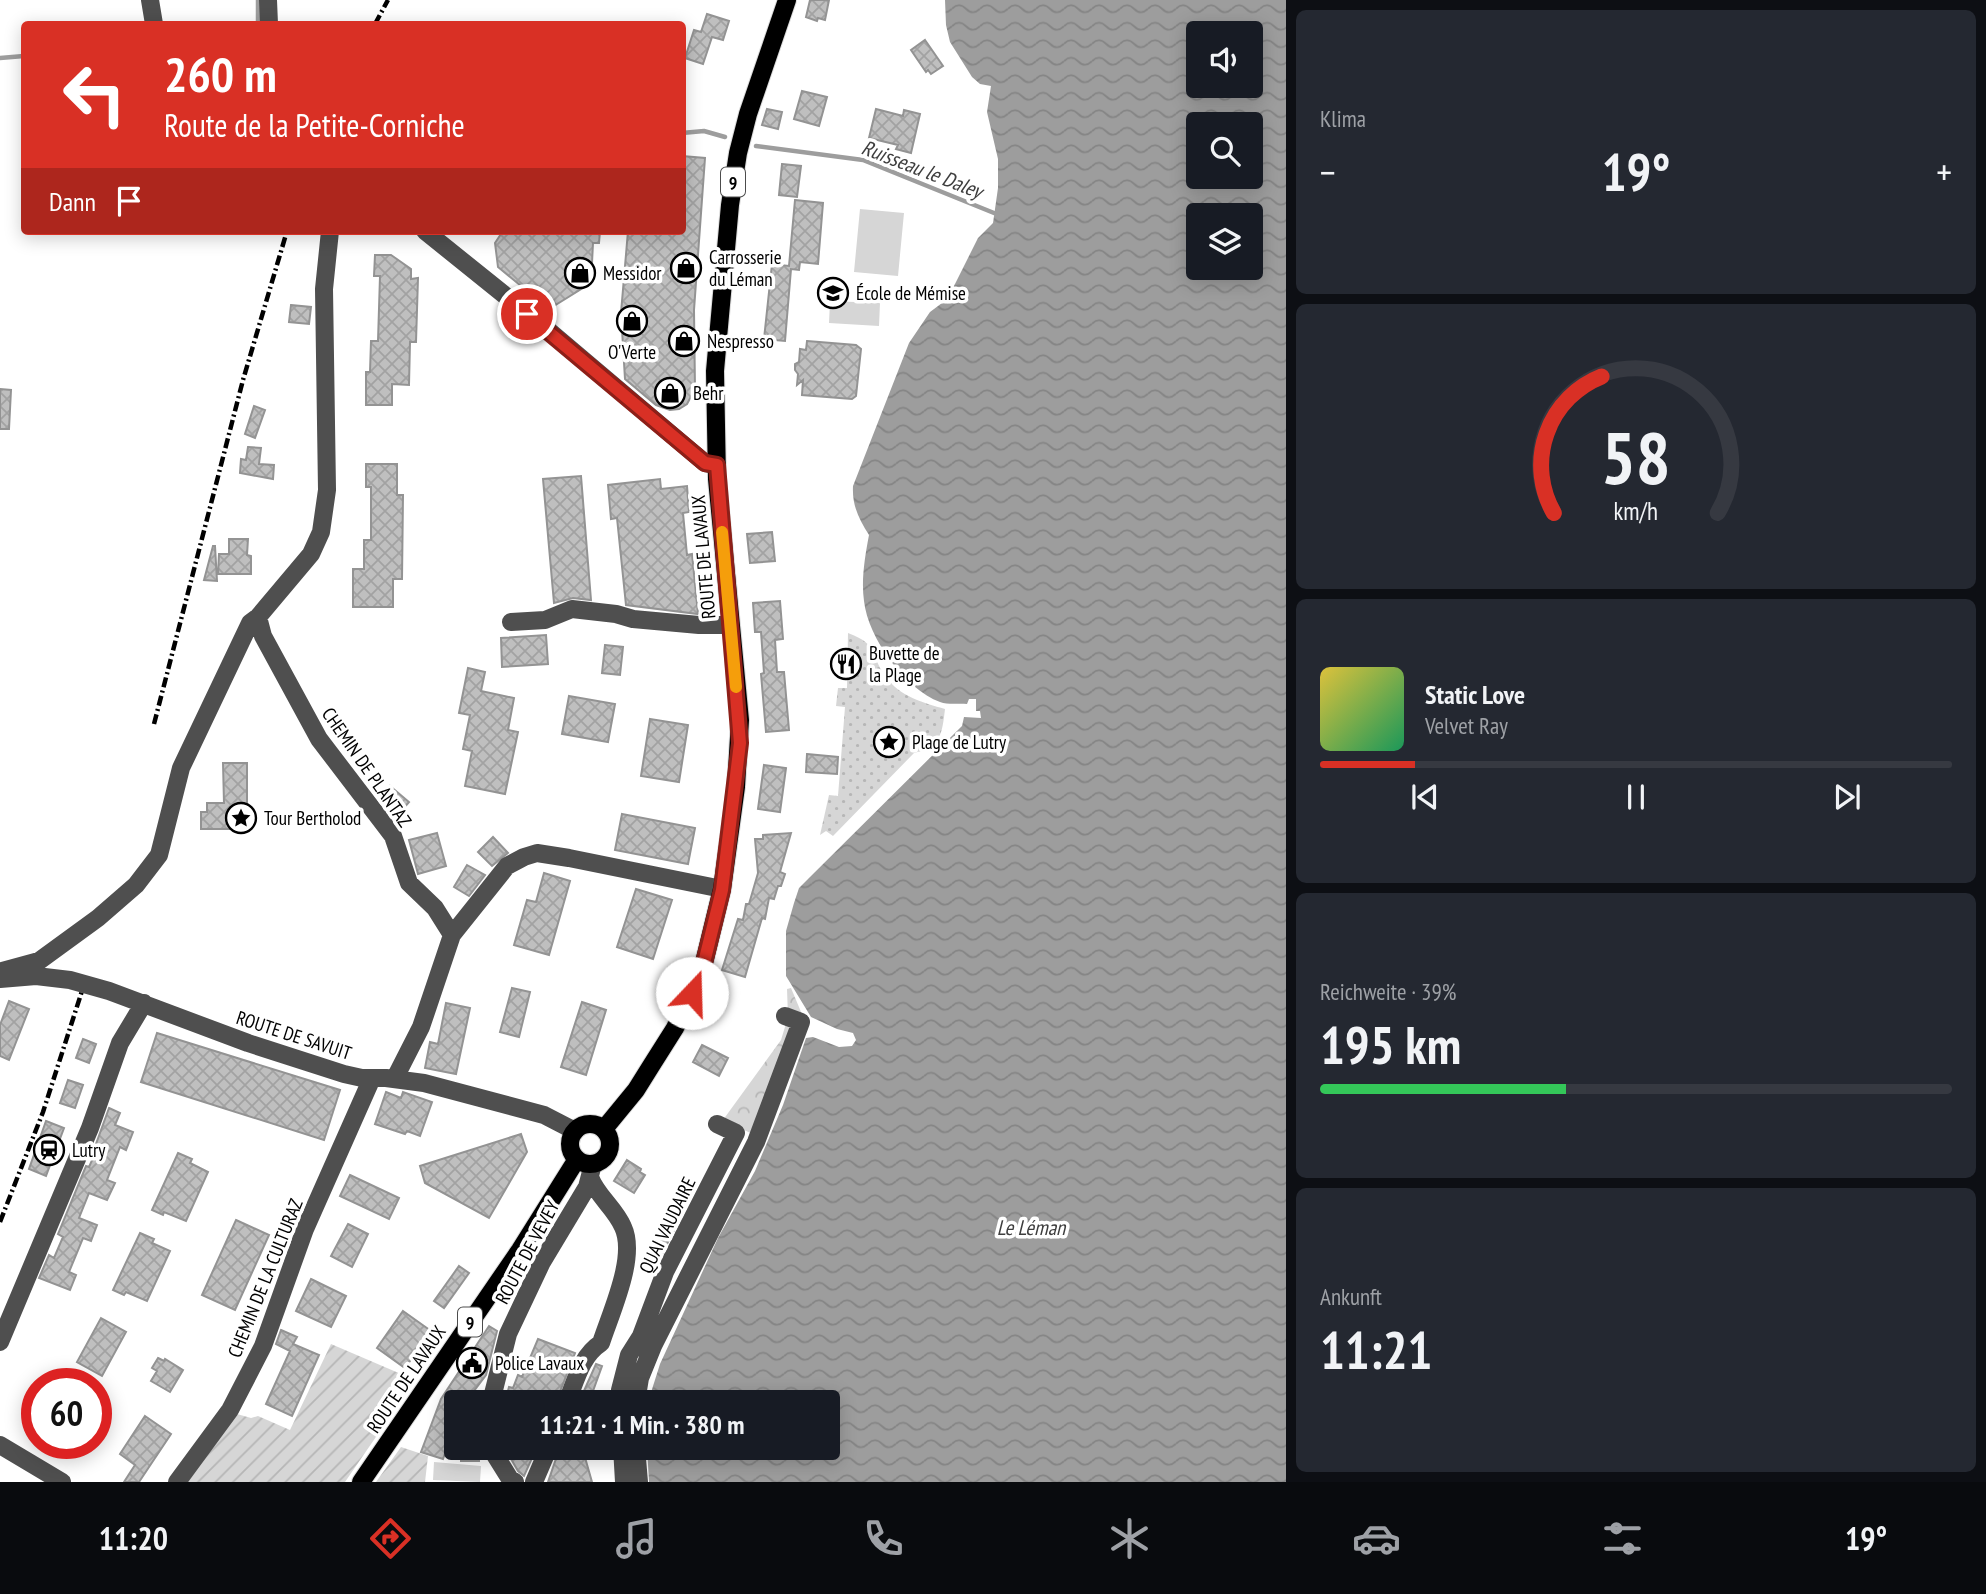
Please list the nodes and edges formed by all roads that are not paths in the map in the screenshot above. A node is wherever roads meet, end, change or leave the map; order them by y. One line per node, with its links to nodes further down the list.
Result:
1 (150, 0): 4 (street)
2 (268, 0): 5 (street)
3 (787, 0): 8 (main road, ROUTE DE LAVAUX / 9)
4 (154, 21)
5 (269, 21)
6 (330, 235): 9 (street)
7 (430, 235): 8 (street)
8 (717, 465): 11 (main road, ROUTE DE LAVAUX / 9)
9 (258, 617): 13 (street, CHEMIN DE PLANTAZ); 14 (street)
10 (510, 622): 11 (street)
11 (730, 625): 12 (main road, ROUTE DE LAVAUX / 9)
12 (722, 890): 13 (street); 21 (main road, ROUTE DE LAVAUX / 9)
13 (452, 935): 19 (street)
14 (0, 972)
15 (0, 979): 16 (street, ROUTE DE SAVUIT)
16 (144, 1003): 18 (street, ROUTE DE SAVUIT); 24 (street)
17 (785, 1016): 30 (street)
18 (372, 1078): 19 (street, ROUTE DE SAVUIT); 37 (street, CHEMIN DE LA CULTURAZ)
19 (395, 1078): 22 (street, ROUTE DE SAVUIT)
20 (718, 1124): 26 (street, QUAI VAUDAIRE)
21 (604, 1129): 22 (main road); 23 (main road)
22 (575, 1131): 23 (main road)
23 (586, 1167): 25 (street); 27 (street, ROUTE DE VEVEY); 38 (main road, ROUTE DE LAVAUX / 9)
24 (0, 1342)
25 (601, 1343): 26 (street); 28 (street)
26 (629, 1355): 29 (street)
27 (494, 1390)
28 (572, 1390)
29 (620, 1390)
30 (638, 1390)
31 (0, 1445): 36 (street)
32 (498, 1460): 39 (street)
33 (543, 1460): 40 (street)
34 (623, 1460): 41 (street)
35 (637, 1460): 42 (street)
36 (62, 1482)
37 (177, 1482)
38 (361, 1482)
39 (515, 1482)
40 (534, 1482)
41 (624, 1482)
42 (639, 1482)

